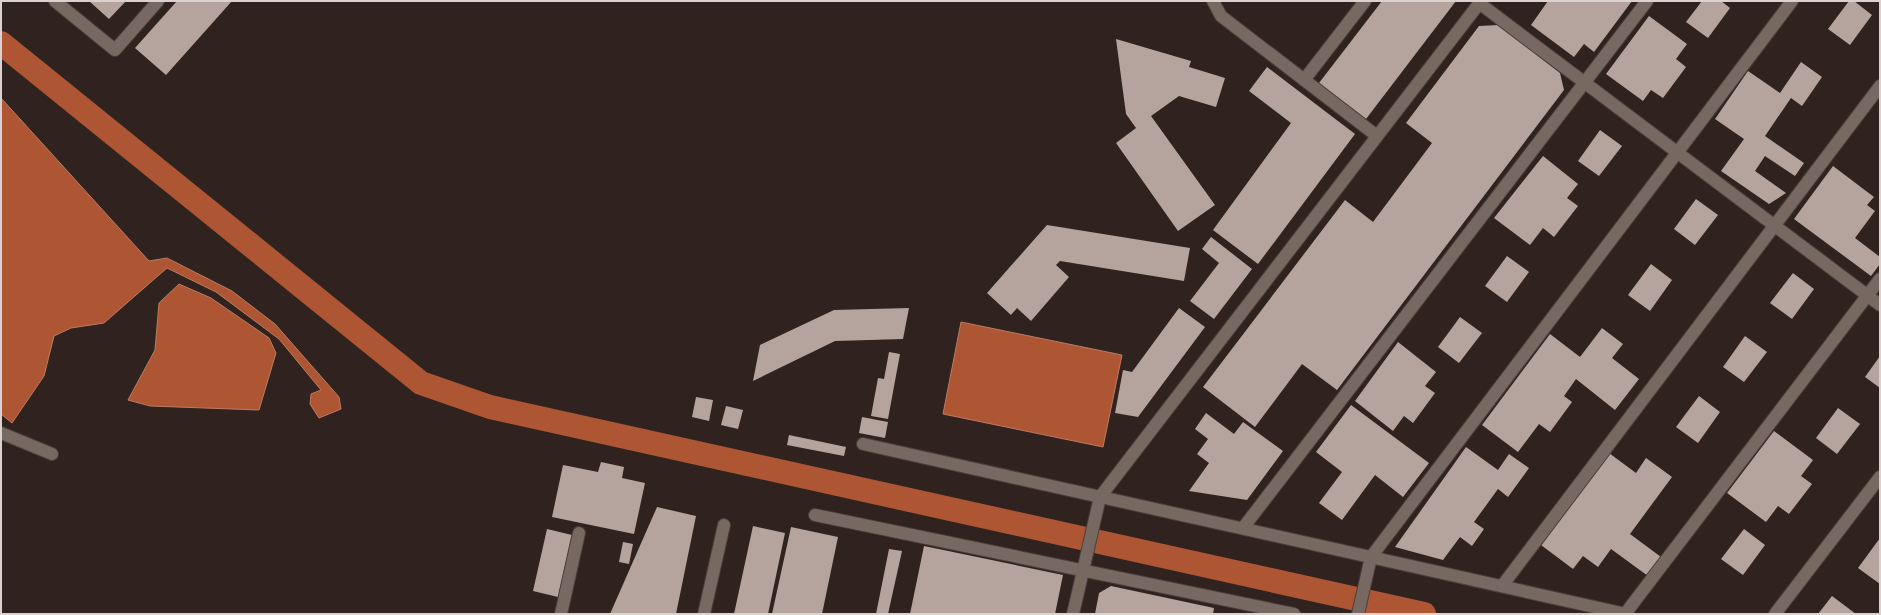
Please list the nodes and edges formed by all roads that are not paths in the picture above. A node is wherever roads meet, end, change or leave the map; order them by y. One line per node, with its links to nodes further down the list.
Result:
1 (56, 1): 2 (street)
2 (158, 1)
3 (1213, 1): 8 (street)
4 (1364, 1): 8 (street)
5 (1647, 1): 9 (street)
6 (1792, 1): 12 (street)
7 (1480, 2): 9 (street); 11 (street)
8 (1304, 80): 11 (street)
9 (1584, 82): 12 (street); 24 (street)
10 (1880, 86): 13 (street)
11 (1377, 136): 21 (street)
12 (1678, 152): 13 (street); 26 (street)
13 (1775, 226): 15 (street); 28 (street)
14 (1880, 279): 15 (street)
15 (1868, 296): 16 (street); 34 (street)
16 (1880, 305)
17 (1, 433): 19 (street)
18 (864, 444): 21 (street)
19 (52, 454)
20 (1880, 477): 35 (street)
21 (1100, 497): 24 (street); 27 (street)
22 (815, 515): 27 (street)
23 (724, 525): 30 (street)
24 (1243, 528): 26 (street)
25 (579, 533): 29 (street)
26 (1371, 557): 28 (street); 33 (street)
27 (1084, 570): 31 (street); 32 (street)
28 (1502, 586): 34 (street)
29 (561, 614)
30 (704, 614)
31 (1073, 614)
32 (1294, 614)
33 (1358, 614)
34 (1625, 614)
35 (1775, 614)

